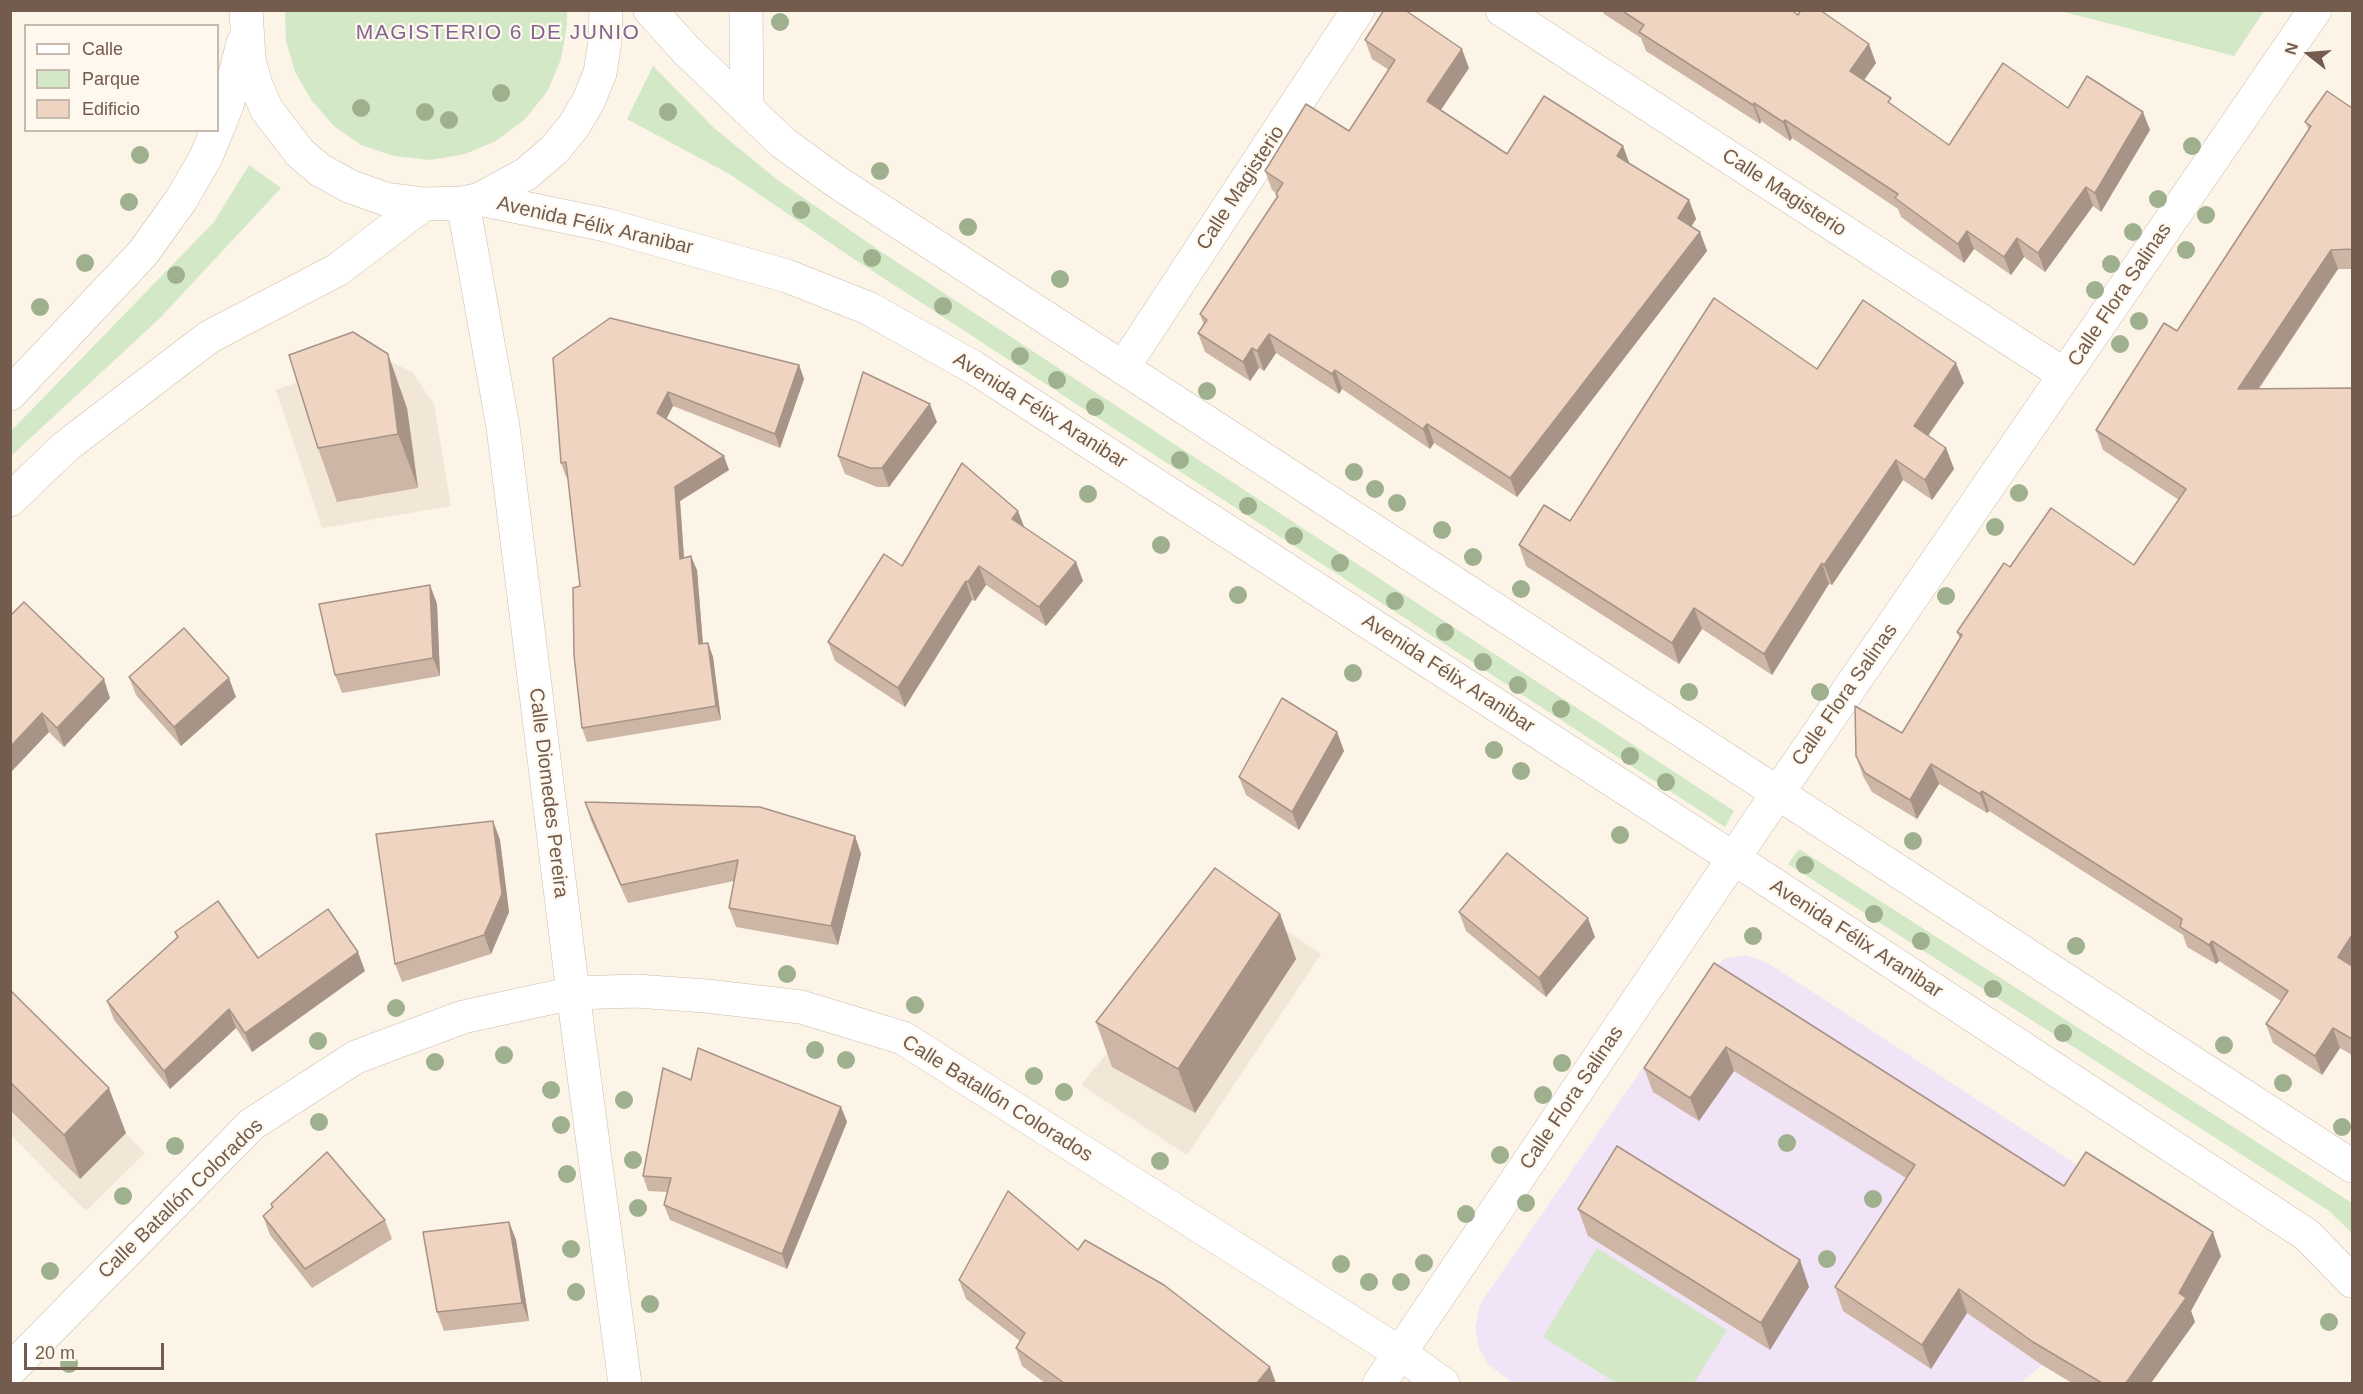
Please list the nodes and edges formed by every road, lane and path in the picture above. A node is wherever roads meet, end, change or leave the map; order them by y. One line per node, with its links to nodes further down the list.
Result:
1 (606, 10): 11 (main road)
2 (650, 10): 8 (main road)
3 (746, 10): 8 (main road)
4 (1358, 10): 13 (main road, Calle Magisterio)
5 (1502, 10): 14 (main road, Calle Magisterio)
6 (2315, 10): 14 (main road, Calle Flora Salinas)
7 (246, 21): 9 (main road); 12 (main road)
8 (747, 109): 13 (main road)
9 (219, 124)
10 (216, 132): 15 (main road)
11 (471, 201): 12 (main road); 18 (main road, Avenida Félix Aranibar); 19 (main road, Calle Diomedes Pereira)
12 (424, 204): 16 (main road)
13 (1124, 366): 17 (main road)
14 (2066, 375): 17 (main road, Calle Flora Salinas)
15 (10, 394)
16 (10, 500)
17 (1777, 794): 18 (main road, Calle Flora Salinas); 20 (main road)
18 (1734, 859): 21 (main road, Avenida Félix Aranibar); 22 (main road, Calle Flora Salinas)
19 (573, 993): 22 (main road, Calle Batallón Colorados); 23 (main road, Calle Batallón Colorados); 24 (main road, Calle Diomedes Pereira)
20 (2352, 1166)
21 (2352, 1281)
22 (1400, 1353): 25 (main road, Calle Flora Salinas); 26 (main road, Calle Batallón Colorados)
23 (10, 1370)
24 (625, 1383)
25 (1379, 1383)
26 (1443, 1383)

